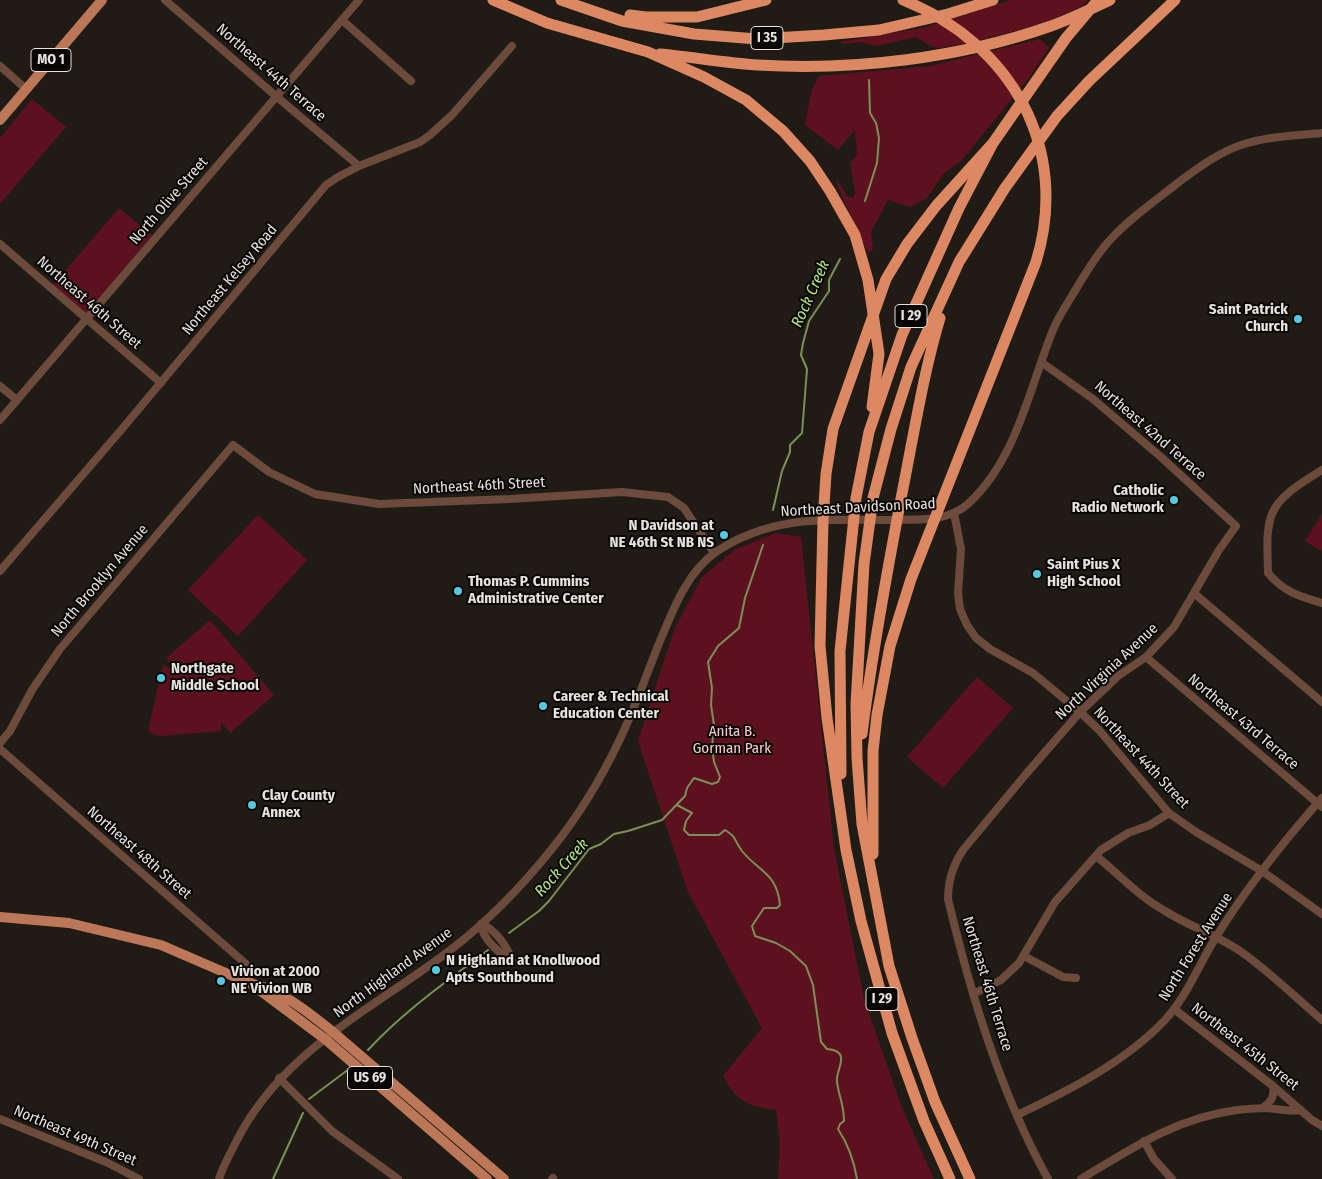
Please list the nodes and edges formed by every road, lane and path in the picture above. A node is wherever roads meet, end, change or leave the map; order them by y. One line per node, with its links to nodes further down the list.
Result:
1 (102, 0): 18 (main road, MO 1)
2 (165, 0): 19 (street, Northeast 44th Terrace)
3 (359, 0): 13 (street, North Olive Street)
4 (493, 0): 15 (highway, I 35)
5 (560, 0): 12 (highway, I 35)
6 (766, 0): 12 (highway)
7 (903, 0): 56 (highway)
8 (992, 0): 12 (highway, I 35)
9 (1098, 0): 22 (highway, I 29)
10 (1110, 0): 15 (highway, I 35)
11 (1175, 0): 25 (highway, I 29)
12 (586, 9)
13 (342, 20): 17 (street); 19 (street, North Olive Street)
14 (512, 46): 23 (street, Northeast Kelsey Road)
15 (648, 52): 32 (highway)
16 (0, 66): 18 (street)
17 (411, 81)
18 (26, 89): 20 (main road, MO 1)
19 (277, 97): 23 (street, Northeast 44th Terrace); 26 (street, North Olive Street)
20 (0, 120)
21 (1322, 133): 27 (street, Northeast Davidson Road)
22 (993, 143): 32 (highway, I 29); 37 (highway)
23 (359, 166): 28 (street, Northeast Kelsey Road)
24 (0, 244): 26 (street, Northeast 46th Street)
25 (959, 262): 36 (highway); 48 (highway, I 29)
26 (86, 318): 28 (street, Northeast 46th Street); 30 (street, North Olive Street)
27 (1041, 362): 35 (street, Northeast Davidson Road); 38 (street, Northeast 42nd Terrace)
28 (161, 383): 40 (street, Northeast Kelsey Road)
29 (0, 386): 30 (street)
30 (17, 400): 31 (street, North Olive Street)
31 (0, 420)
32 (869, 432): 51 (highway, I 29)
33 (233, 445): 39 (street, Northeast 46th Street); 46 (street, North Brooklyn Avenue)
34 (1322, 470): 42 (street)
35 (954, 513): 36 (street, Northeast Davidson Road); 45 (street, Northeast 44th Street)
36 (897, 519): 37 (street, Northeast Davidson Road); 48 (highway)
37 (822, 521): 39 (street, Northeast Davidson Road); 51 (highway)
38 (1236, 526): 41 (street, North Virginia Avenue)
39 (714, 553): 49 (street, Northeast Davidson Road)
40 (0, 571)
41 (1194, 594): 43 (street, North Virginia Avenue); 44 (street)
42 (1322, 603)
43 (1146, 657): 45 (street, North Virginia Avenue); 50 (street, Northeast 43rd Terrace)
44 (1322, 702)
45 (1080, 712): 52 (street, Northeast 44th Street); 55 (street, North Virginia Avenue)
46 (0, 743)
47 (0, 749): 63 (street, Northeast 48th Street)
48 (857, 758): 56 (highway, I 29)
49 (591, 792): 59 (street, North Highland Avenue)
50 (1320, 802): 54 (street, North Forest Avenue)
51 (840, 811): 81 (highway, I 29)
52 (1169, 813): 53 (street); 54 (street, Northeast 44th Street)
53 (1096, 856): 60 (street); 61 (street)
54 (1262, 871): 57 (street, Northeast 44th Street); 60 (street, North Forest Avenue)
55 (950, 877): 64 (street, Northeast 46th Terrace)
56 (873, 882): 82 (highway, I 29)
57 (1322, 914)
58 (0, 917): 63 (main road, US 69)
59 (481, 924): 59 (street); 67 (street, North Highland Avenue)
60 (1216, 936): 65 (street, North Forest Avenue); 66 (street)
61 (1024, 956): 62 (street); 64 (street)
62 (1076, 978)
63 (249, 983): 67 (main road, US 69)
64 (973, 994): 72 (street, Northeast 46th Terrace)
65 (1174, 1009): 69 (street, Northeast 45th Street); 72 (street, North Forest Avenue)
66 (1322, 1020)
67 (329, 1036): 68 (street, North Highland Avenue); 79 (main road, US 69); 80 (main road, US 69)
68 (279, 1078): 77 (street, North Highland Avenue); 78 (street)
69 (1274, 1086): 70 (street); 71 (street, Northeast 45th Street)
70 (1262, 1108): 71 (street); 75 (street)
71 (1301, 1110): 74 (street, Northeast 45th Street)
72 (1017, 1115): 83 (street, Northeast 46th Terrace)
73 (0, 1119): 76 (street, Northeast 49th Street)
74 (1322, 1126)
75 (1144, 1141): 84 (street); 85 (street)
76 (139, 1179)
77 (219, 1179)
78 (398, 1179)
79 (487, 1179)
80 (504, 1179)
81 (950, 1179)
82 (970, 1179)
83 (1048, 1179)
84 (1081, 1179)
85 (1172, 1179)

